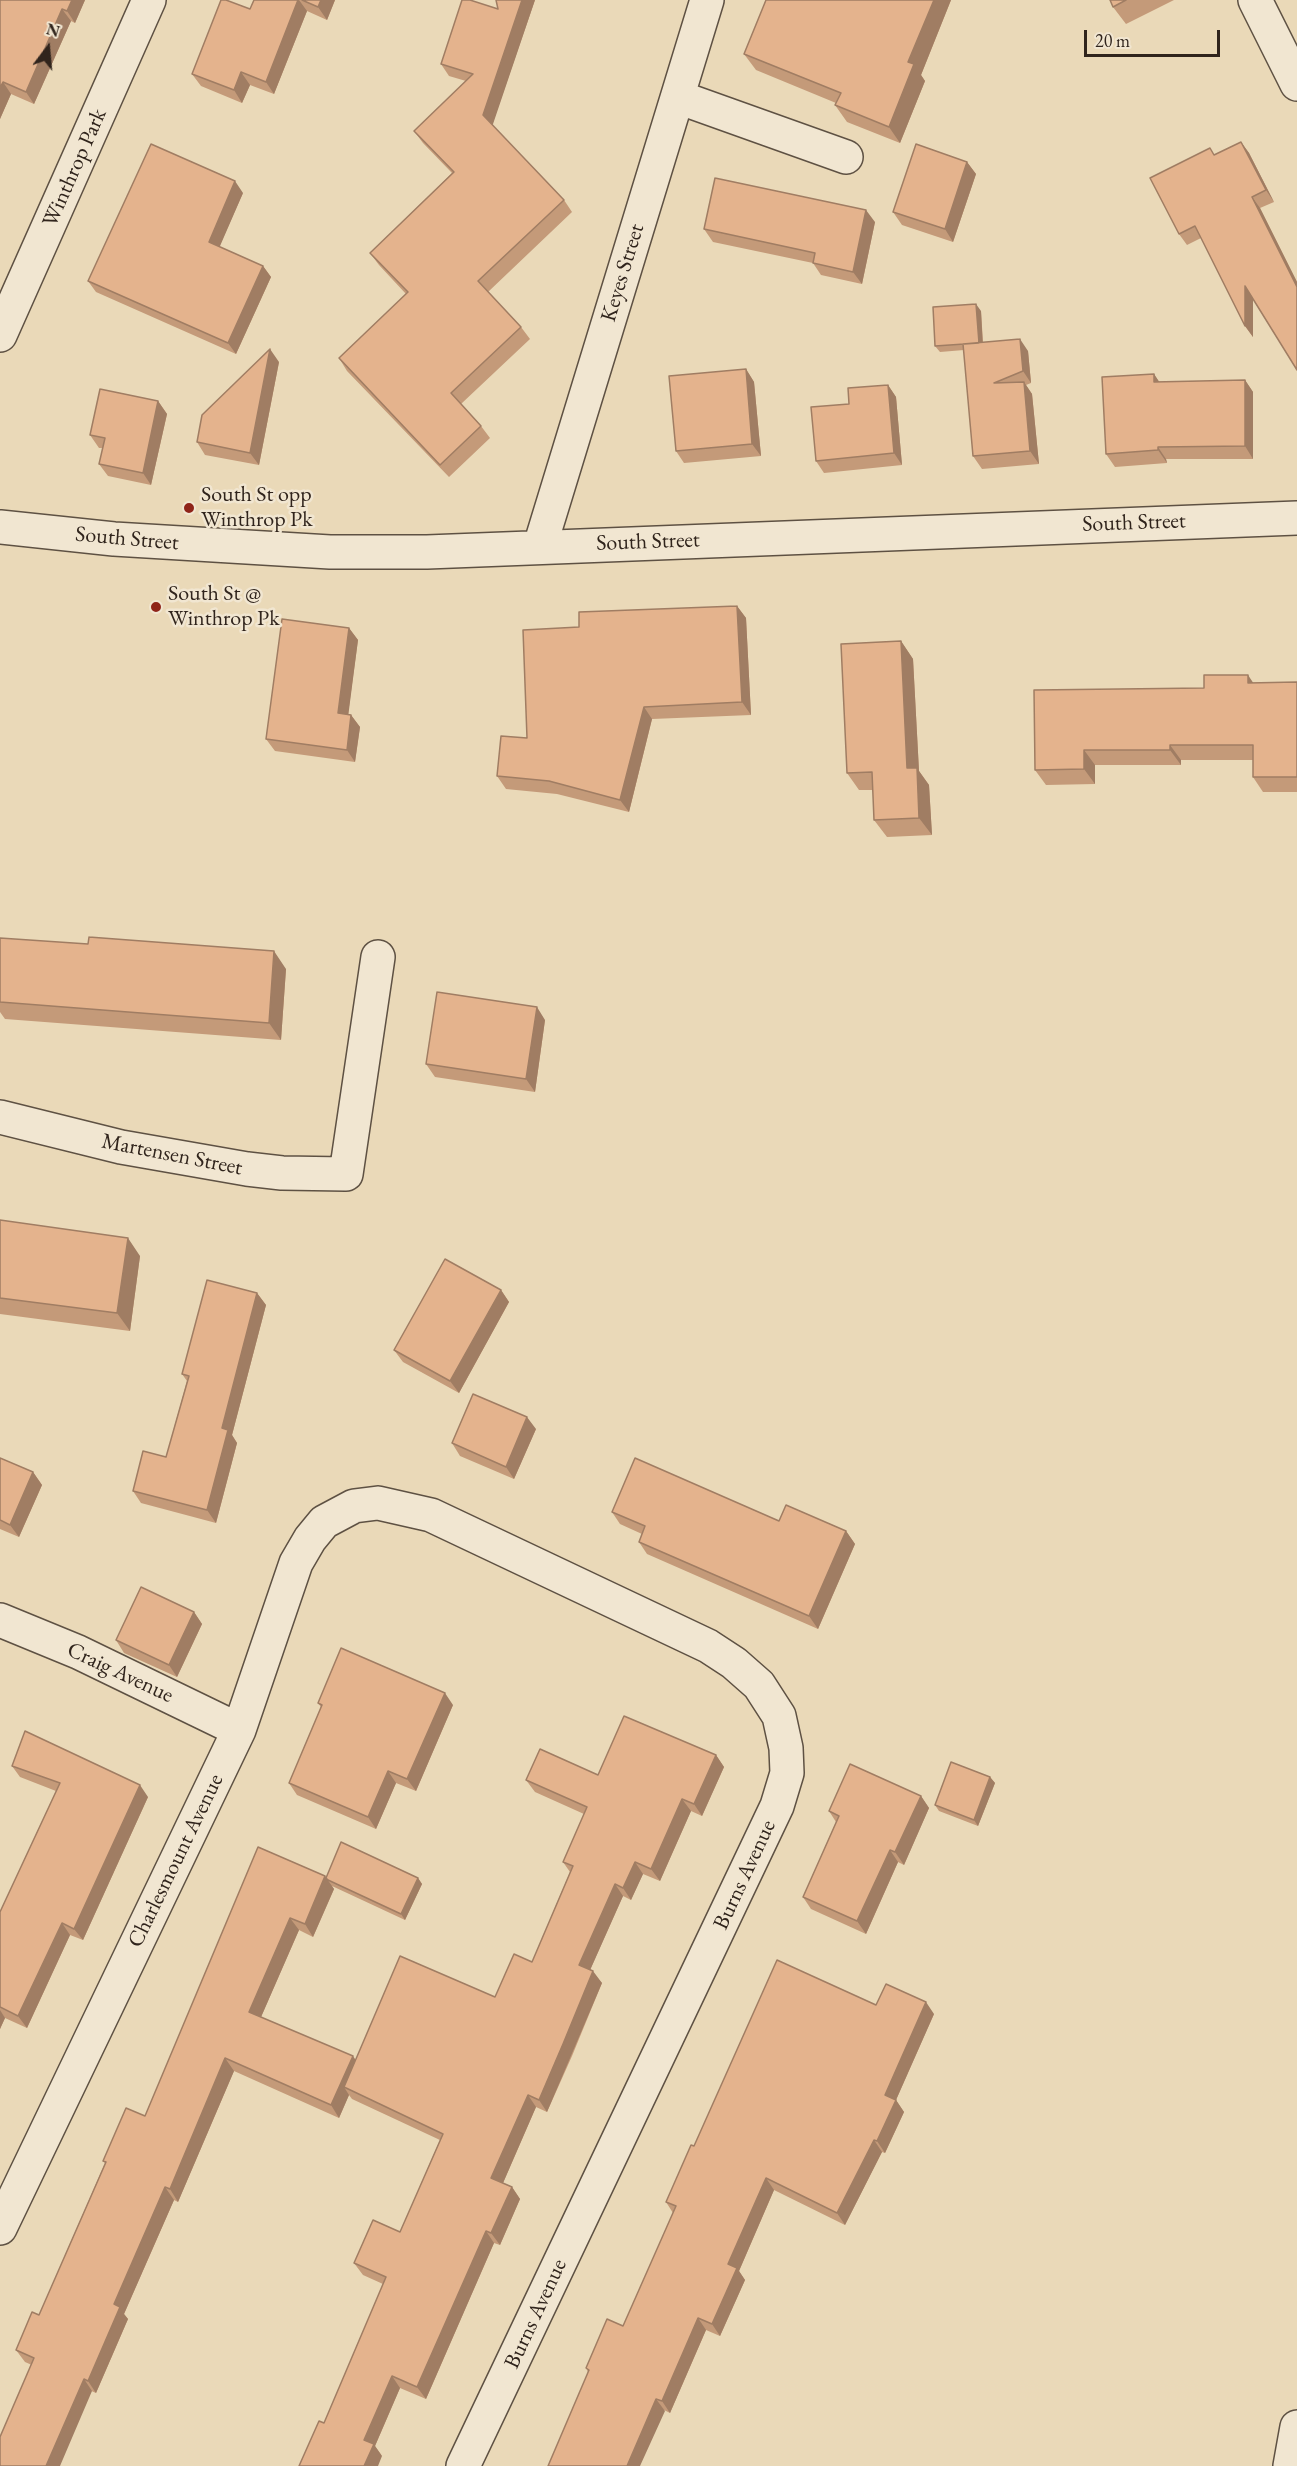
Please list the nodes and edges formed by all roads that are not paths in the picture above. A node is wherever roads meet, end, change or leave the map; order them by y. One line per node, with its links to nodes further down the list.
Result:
1 (149, 0): 7 (street, Winthrop Park)
2 (707, 0): 5 (street, Keyes Street)
3 (1255, 0): 4 (street)
4 (1297, 84)
5 (678, 97): 6 (street); 10 (street, Keyes Street)
6 (846, 157)
7 (0, 335)
8 (1297, 518): 10 (street, South Street)
9 (0, 527): 10 (street, South Street)
10 (540, 546)
11 (378, 957): 12 (street, Martensen Street)
12 (0, 1117)
13 (354, 1506): 15 (street, Charlesmount Avenue); 18 (street, Burns Avenue)
14 (0, 1620): 15 (street, Craig Avenue)
15 (239, 1730): 16 (street, Charlesmount Avenue)
16 (4, 2209)
17 (1297, 2427): 19 (street)
18 (463, 2466)
19 (1290, 2466)

